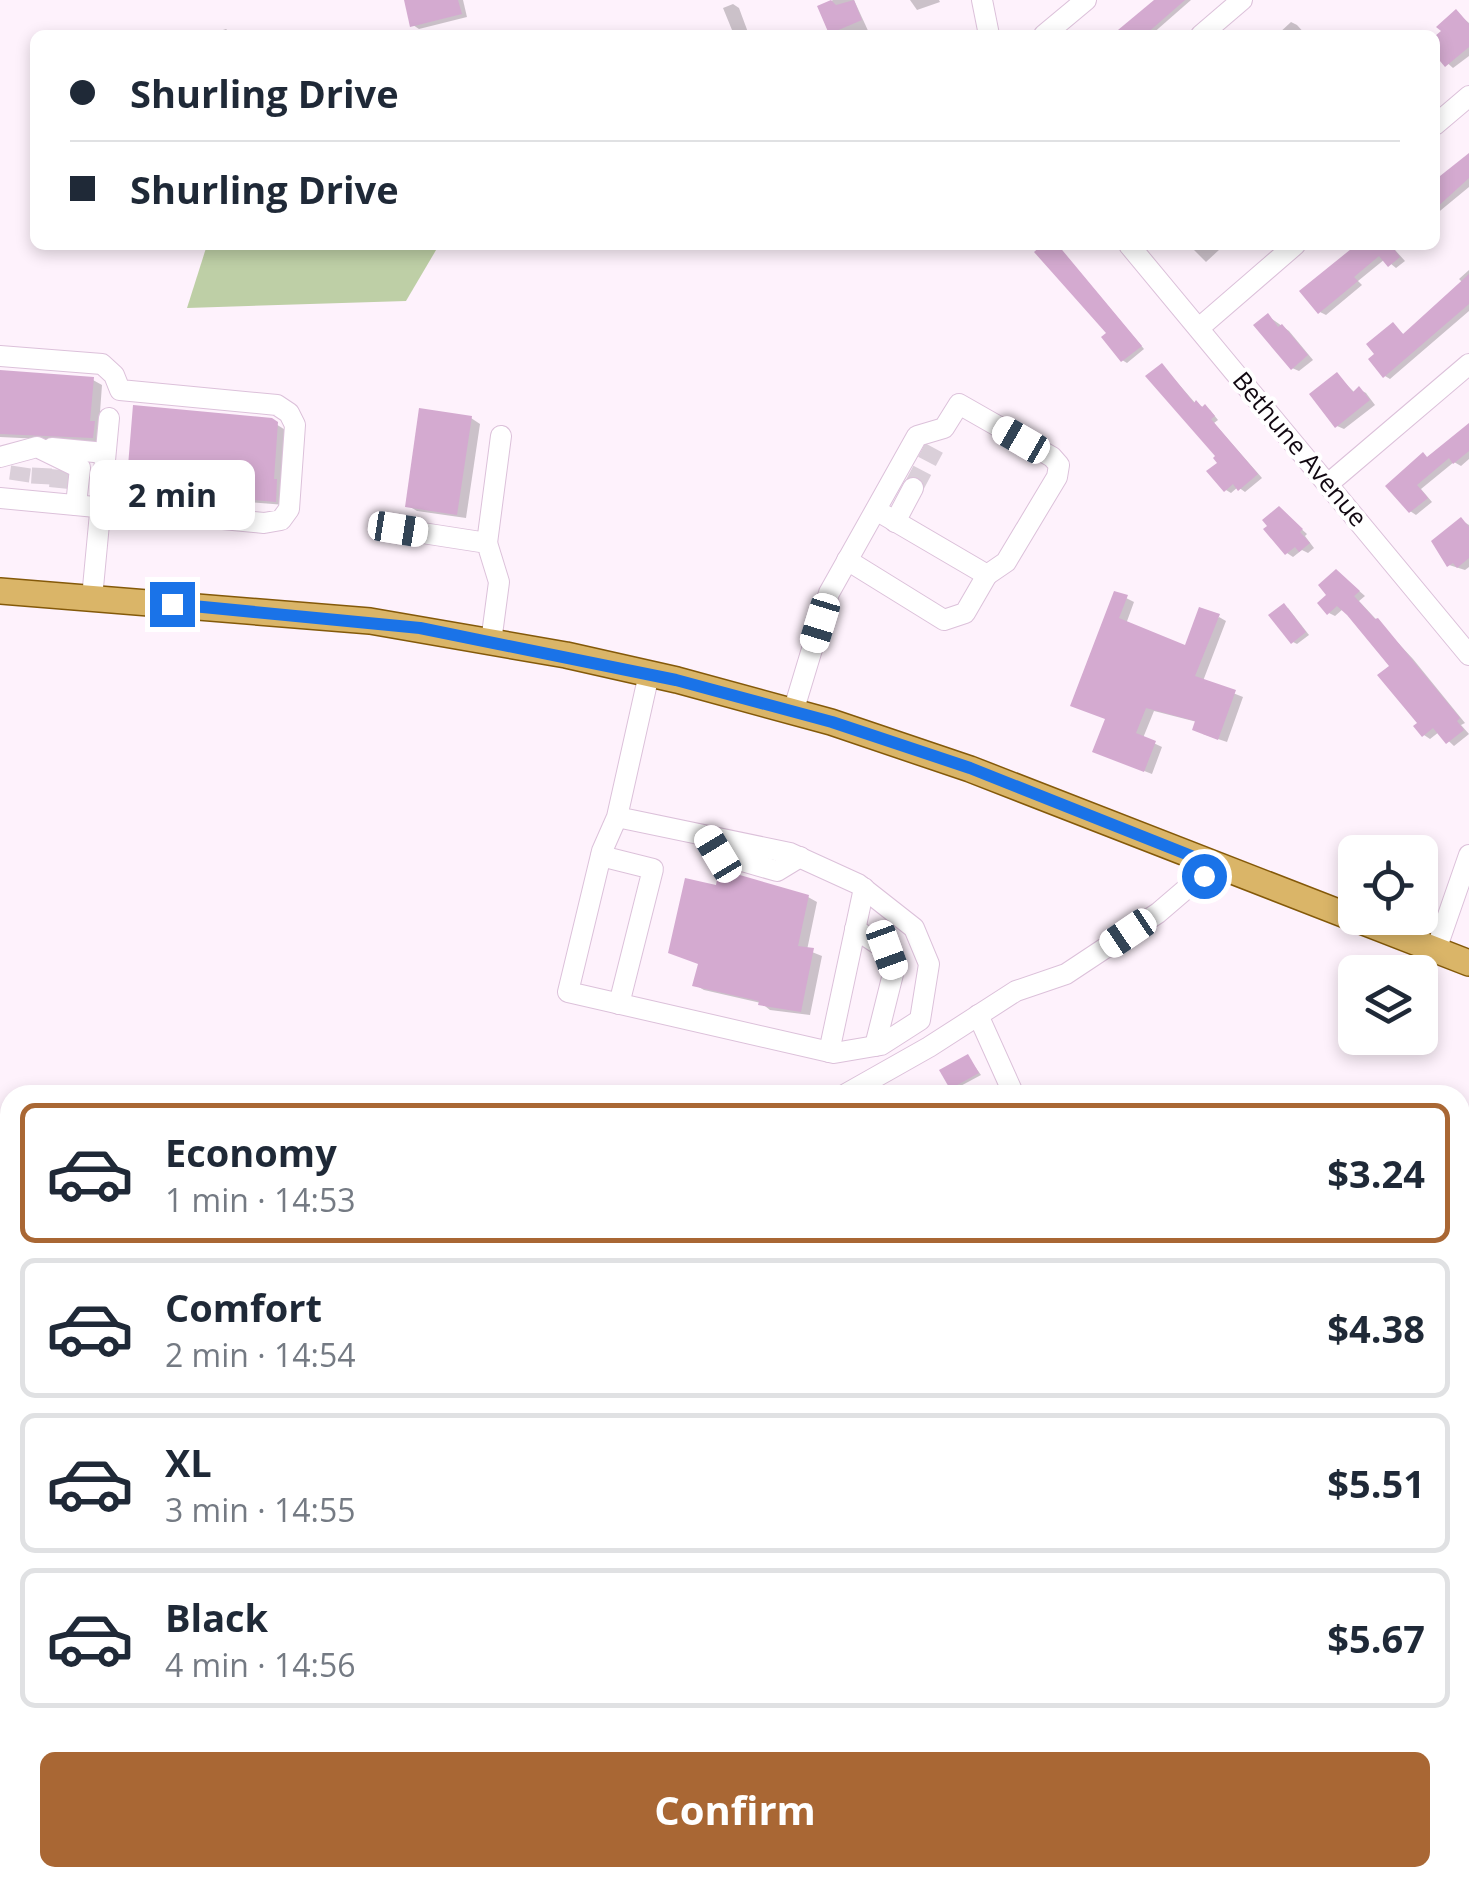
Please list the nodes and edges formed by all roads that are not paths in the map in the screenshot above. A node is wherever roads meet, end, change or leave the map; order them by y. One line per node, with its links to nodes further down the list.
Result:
1 (982, 0): 4 (street)
2 (1086, 0): 5 (street)
3 (1242, 0): 6 (street)
4 (988, 30)
5 (1050, 30)
6 (1207, 30)
7 (1469, 96): 8 (street)
8 (1440, 121)
9 (1133, 250): 11 (street, Bethune Avenue)
10 (1289, 250): 11 (street)
11 (1199, 328): 22 (street, Bethune Avenue)
12 (0, 356): 14 (street)
13 (1469, 364): 22 (street)
14 (113, 404): 20 (street); 25 (street)
15 (944, 428): 19 (street); 26 (street); 31 (street)
16 (501, 436): 29 (street)
17 (0, 444): 18 (street)
18 (37, 447): 20 (street); 21 (street); 23 (street); 23 (street); 23 (street)
19 (934, 448)
20 (105, 452): 25 (street)
21 (0, 457)
22 (1328, 484): 35 (street, Bethune Avenue)
23 (39, 488): 25 (street)
24 (914, 488): 27 (street)
25 (100, 507): 33 (street)
26 (876, 510): 27 (street); 30 (street)
27 (895, 522): 31 (street)
28 (398, 529): 29 (street)
29 (487, 544): 34 (street)
30 (847, 560): 31 (street); 37 (street)
31 (988, 575)
32 (0, 591): 33 (main road)
33 (92, 598): 34 (main road)
34 (491, 642): 36 (main road)
35 (1469, 655)
36 (649, 674): 37 (main road); 38 (street)
37 (793, 712): 41 (main road)
38 (617, 817): 40 (street); 42 (street)
39 (1469, 855): 44 (street)
40 (601, 856): 46 (street); 46 (street)
41 (1214, 865): 44 (main road); 47 (street)
42 (864, 888): 43 (street); 48 (street)
43 (855, 928): 50 (street); 51 (street)
44 (1436, 950): 45 (main road)
45 (1469, 963)
46 (619, 1004): 51 (street)
47 (978, 1015): 49 (street); 53 (street)
48 (920, 1020): 49 (street); 50 (street)
49 (956, 1030): 52 (street)
50 (875, 1046): 51 (street)
51 (828, 1052)
52 (861, 1085)
53 (1010, 1085)

